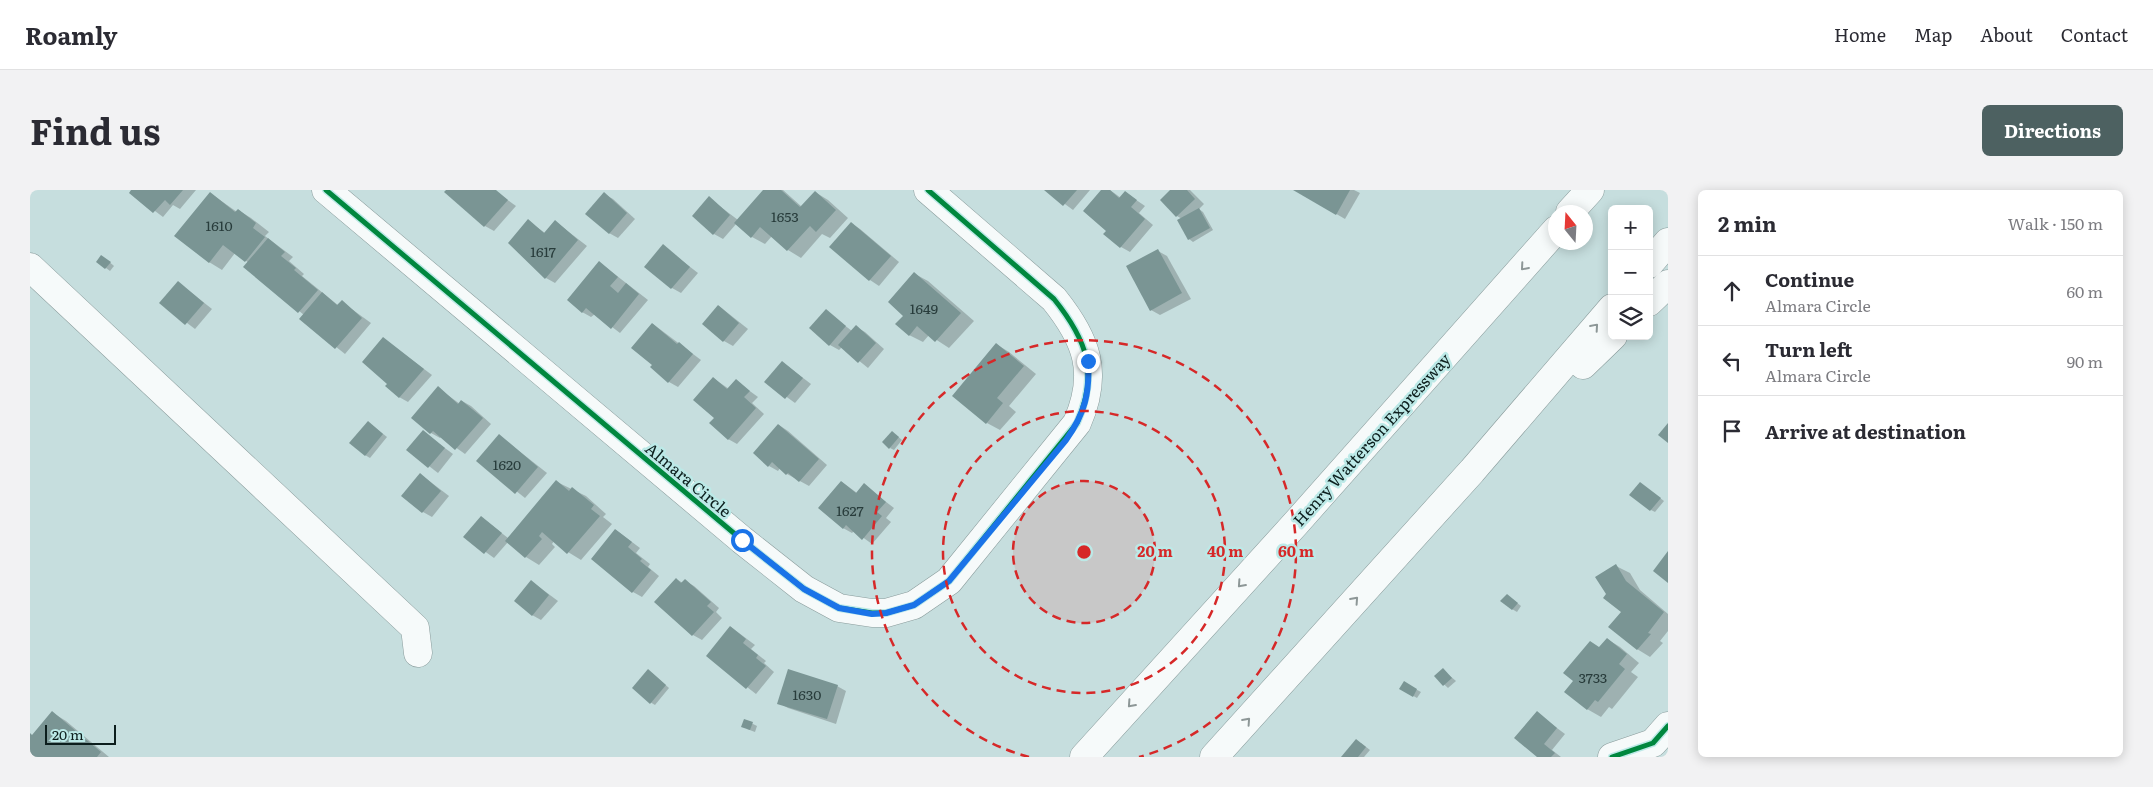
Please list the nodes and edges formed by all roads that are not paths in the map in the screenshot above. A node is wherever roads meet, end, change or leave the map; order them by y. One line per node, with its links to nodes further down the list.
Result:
1 (326, 190): 2 (main road, Almara Circle)
2 (928, 190)
3 (1590, 190): 4 (main road)
4 (1576, 205)
5 (1548, 239): 16 (main road, Henry Watterson Expressway, one-way to 16)
6 (1668, 242): 7 (main road)
7 (1653, 259)
8 (30, 267): 14 (main road)
9 (1668, 284): 10 (main road)
10 (1653, 298)
11 (1608, 313): 13 (main road, one-way to 11)
12 (1609, 340): 13 (main road)
13 (1472, 471): 17 (main road, one-way to 13)
14 (418, 653)
15 (1658, 742): 18 (main road)
16 (1084, 757)
17 (1214, 757)
18 (1612, 757)

